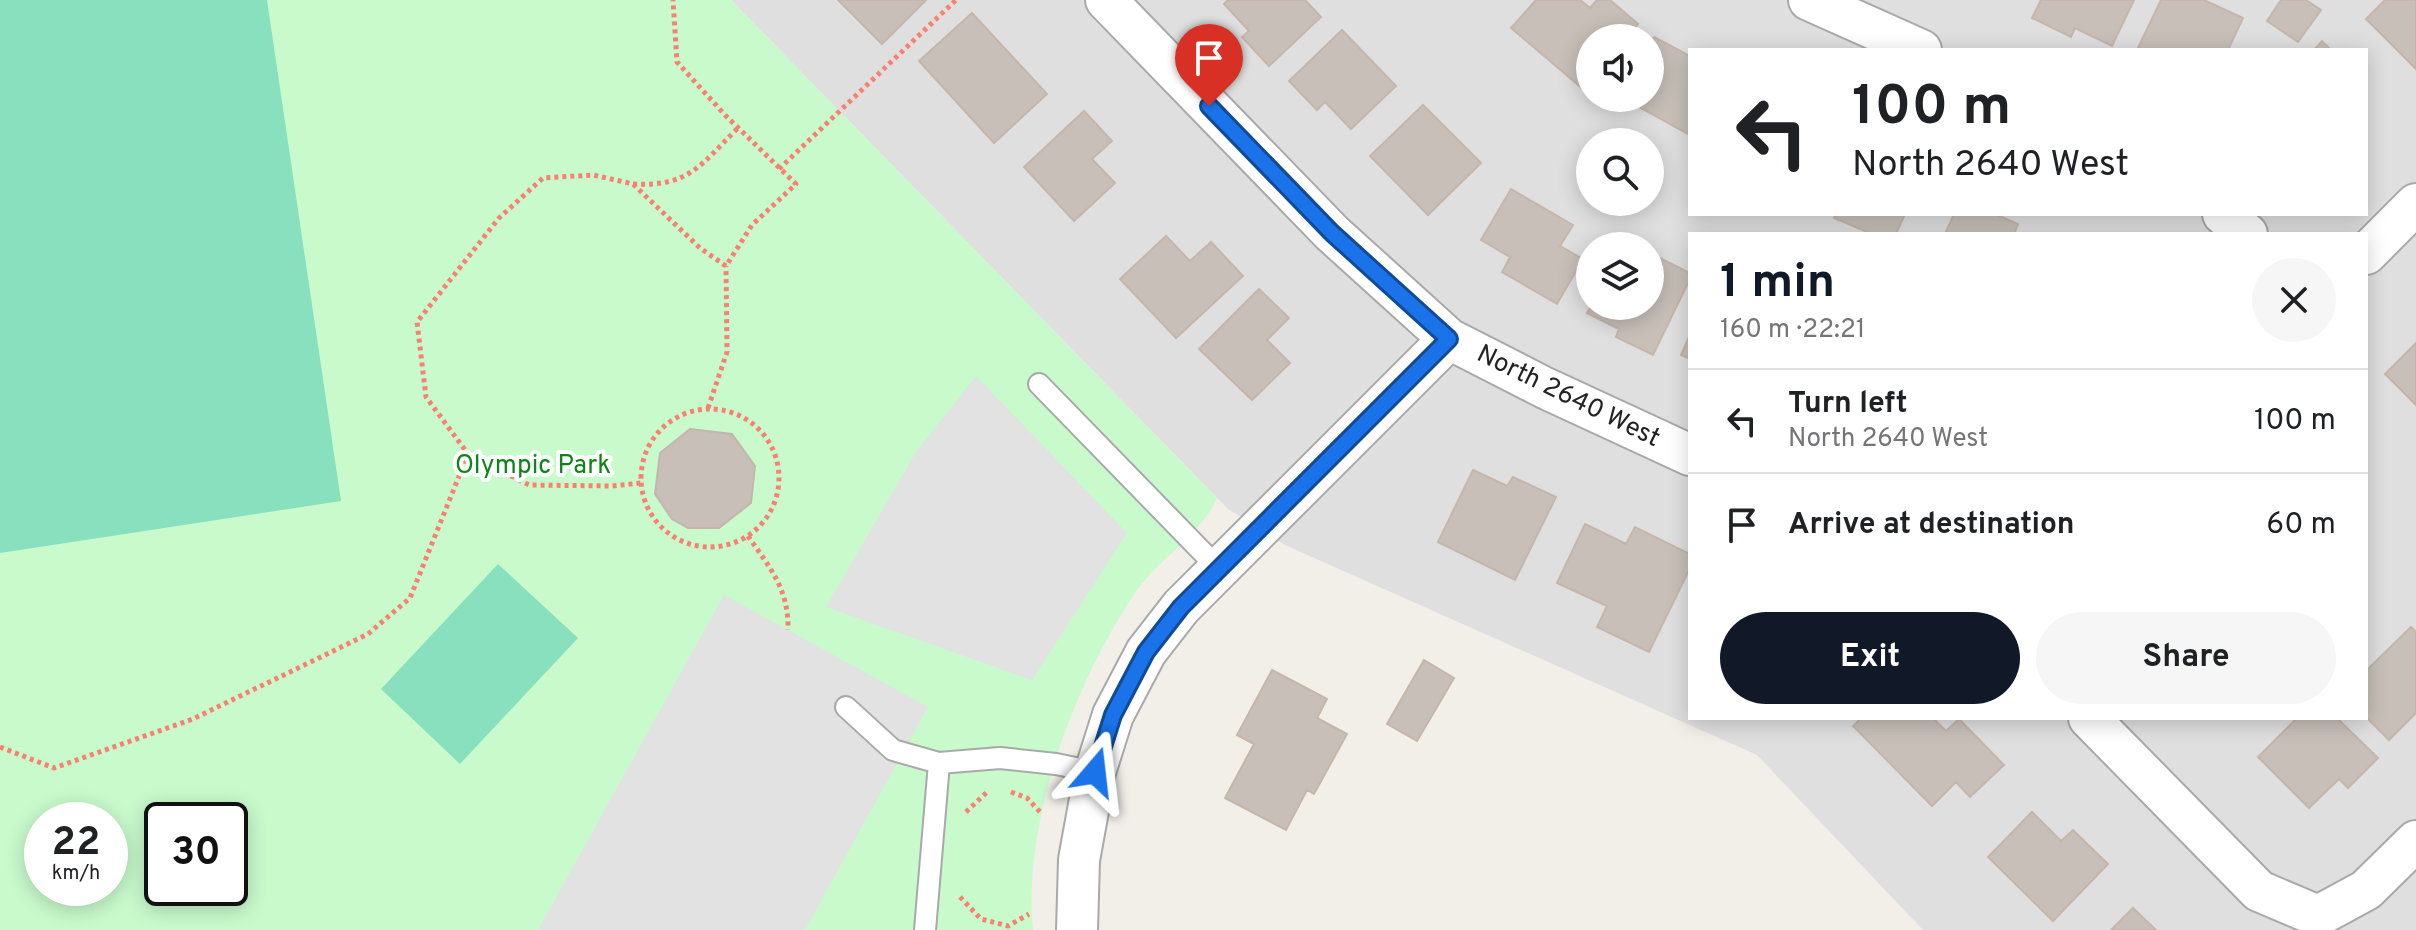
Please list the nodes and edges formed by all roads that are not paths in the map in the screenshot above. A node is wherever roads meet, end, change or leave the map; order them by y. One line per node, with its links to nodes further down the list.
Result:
1 (1106, 0): 8 (street, North 2640 West)
2 (1809, 0): 3 (street)
3 (1917, 48)
4 (2416, 204): 7 (street)
5 (2225, 216): 6 (street)
6 (2245, 232)
7 (2368, 252)
8 (1449, 339): 10 (street, North 2640 West); 11 (street)
9 (1039, 384): 11 (lane)
10 (1688, 454)
11 (1219, 569): 15 (street)
12 (846, 707): 14 (lane)
13 (2091, 720): 16 (street)
14 (939, 763): 15 (lane); 17 (lane)
15 (1095, 772): 18 (street)
16 (2416, 841)
17 (925, 930)
18 (1077, 930)

